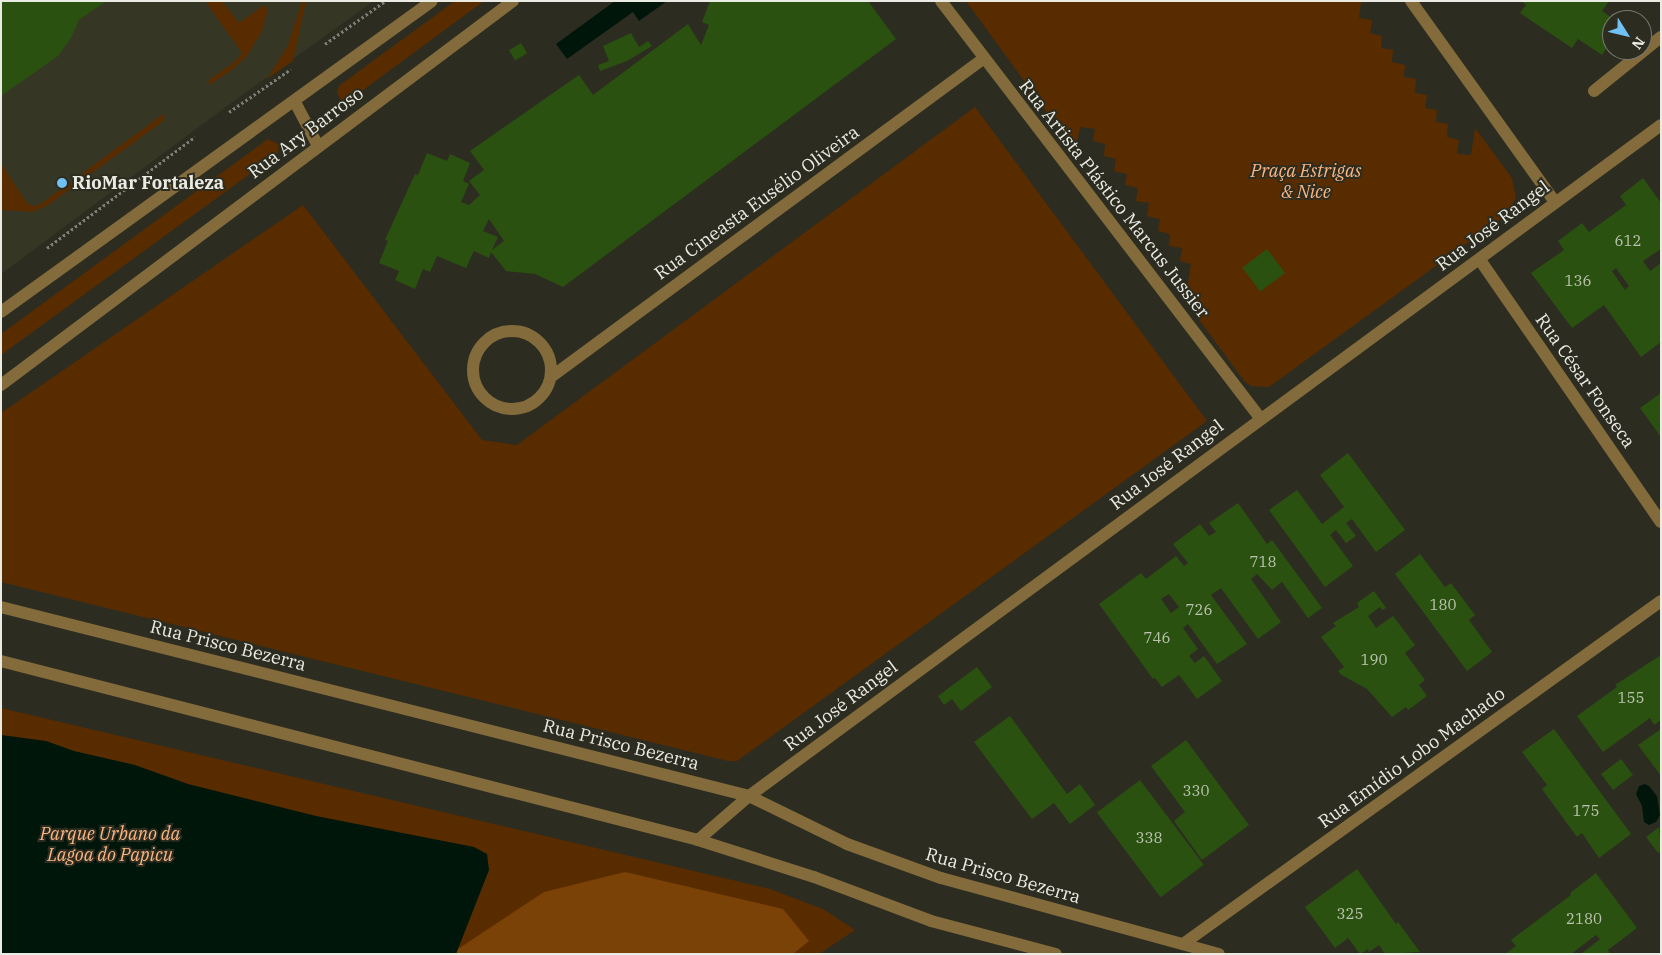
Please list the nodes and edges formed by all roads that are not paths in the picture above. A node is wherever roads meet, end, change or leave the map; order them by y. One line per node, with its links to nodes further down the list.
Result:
1 (432, 1): 8 (street, Rua Ary Barroso)
2 (513, 1): 10 (street, Rua Ary Barroso)
3 (940, 1): 6 (street, Rua Artista Plástico Marcus Jussier)
4 (1411, 1): 11 (street)
5 (1661, 37): 7 (street)
6 (983, 59): 14 (street, Rua Cineasta Eusélio Oliveira); 16 (street, Rua Artista Plástico Marcus Jussier)
7 (1594, 91)
8 (295, 102): 10 (street); 13 (street, Rua Ary Barroso)
9 (1661, 126): 11 (street, Rua José Rangel)
10 (318, 146): 15 (street, Rua Ary Barroso)
11 (1555, 202): 12 (street, Rua José Rangel)
12 (1480, 260): 16 (street, Rua José Rangel); 17 (street, Rua César Fonseca)
13 (1, 312)
14 (551, 377): 14 (street, Rua Cineasta Eusélio Oliveira)
15 (1, 384)
16 (1260, 418): 21 (street, Rua José Rangel)
17 (1661, 522)
18 (1661, 601): 23 (street, Rua Emídio Lobo Machado)
19 (1, 607): 21 (street, Rua Prisco Bezerra)
20 (1, 661): 22 (street)
21 (749, 796): 22 (street, Rua José Rangel); 23 (street, Rua Prisco Bezerra)
22 (698, 840): 24 (street)
23 (1183, 944): 25 (street, Rua Prisco Bezerra)
24 (1056, 954)
25 (1219, 954)

